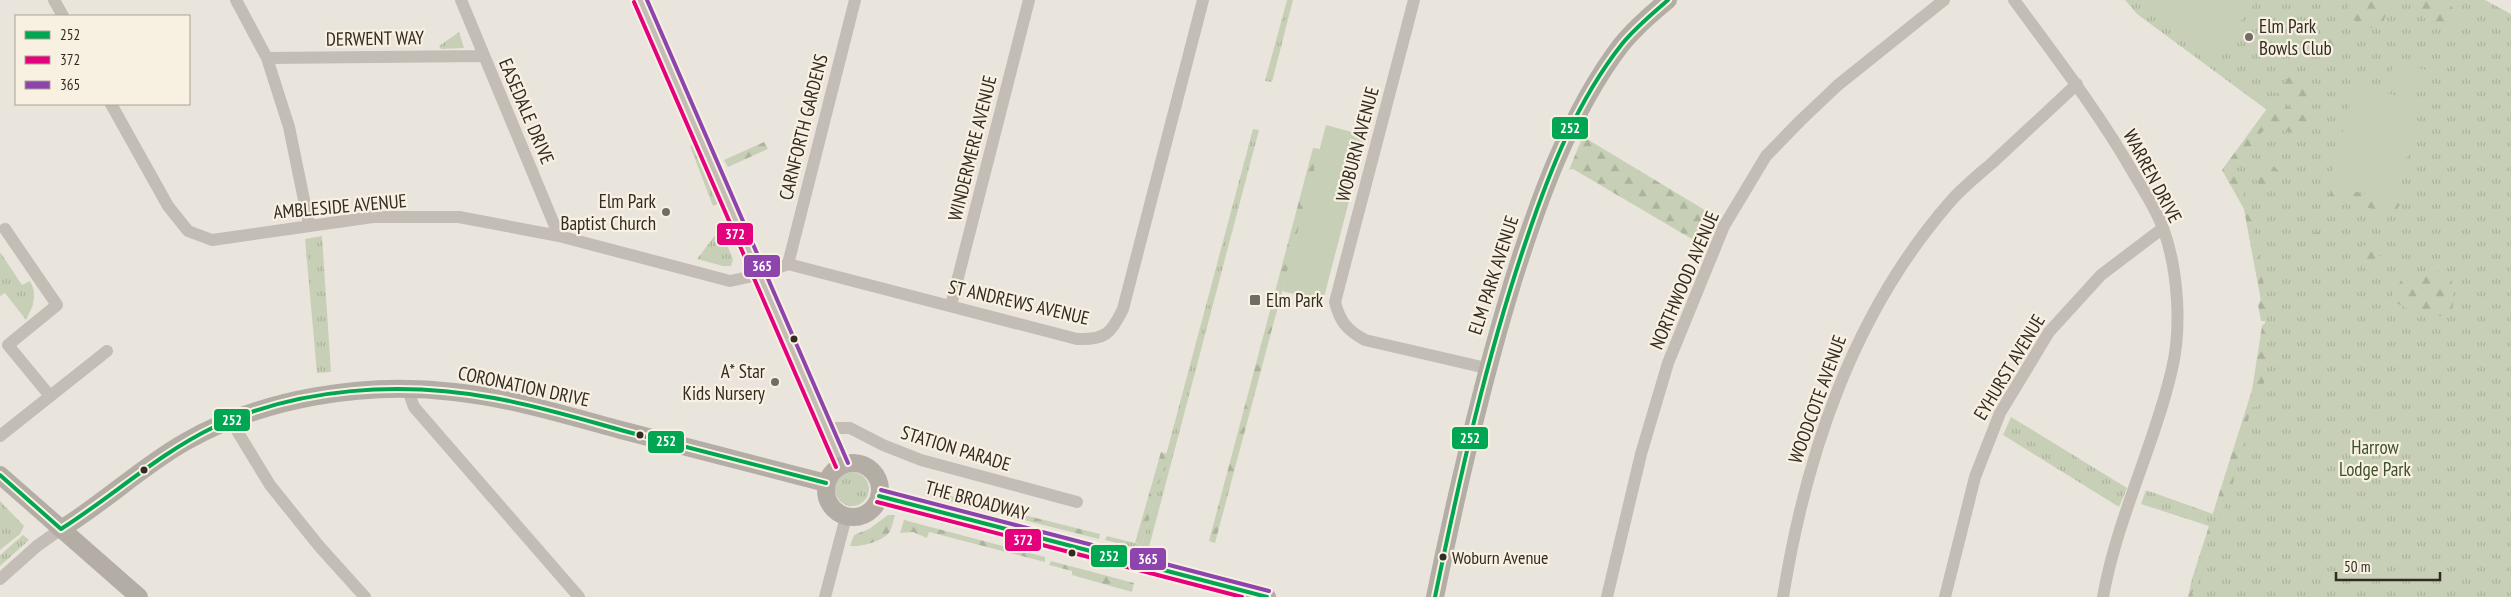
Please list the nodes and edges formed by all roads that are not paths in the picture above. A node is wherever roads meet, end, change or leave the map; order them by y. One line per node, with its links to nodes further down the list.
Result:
1 (54, 0): 12 (street)
2 (236, 0): 14 (street)
3 (461, 0): 13 (street, EASEDALE DRIVE)
4 (640, 0): 22 (street)
5 (855, 0): 21 (street, CARNFORTH GARDENS)
6 (1029, 0): 23 (street, WINDERMERE AVENUE)
7 (1203, 0): 23 (street, ST ANDREWS AVENUE)
8 (1414, 0): 25 (street, WOBURN AVENUE)
9 (1668, 0): 25 (street, ELM PARK AVENUE)
10 (1944, 0): 45 (street, NORTHWOOD AVENUE)
11 (2014, 0): 15 (street, WARREN DRIVE)
12 (62, 15)
13 (483, 56): 14 (street, DERWENT WAY); 20 (street, EASEDALE DRIVE)
14 (267, 58): 17 (street)
15 (2077, 84): 18 (street, WARREN DRIVE); 46 (street, WOODCOTE AVENUE)
16 (112, 105): 17 (street, AMBLESIDE AVENUE)
17 (309, 224): 20 (street, AMBLESIDE AVENUE)
18 (2163, 228): 47 (street, EYHURST AVENUE); 48 (street, WARREN DRIVE)
19 (5, 229): 27 (street)
20 (559, 236): 22 (street, AMBLESIDE AVENUE)
21 (788, 264): 22 (street); 23 (street, ST ANDREWS AVENUE)
22 (758, 275): 29 (street)
23 (951, 306)
24 (107, 351): 27 (street)
25 (1486, 368): 44 (street, ELM PARK AVENUE)
26 (408, 388): 28 (street, CORONATION DRIVE); 33 (street, CORONATION DRIVE); 41 (street)
27 (50, 396): 30 (street)
28 (231, 421): 37 (street, CORONATION DRIVE); 40 (street)
29 (826, 428): 31 (street); 35 (street, STATION PARADE)
30 (0, 436)
31 (842, 465): 33 (street); 34 (street)
32 (0, 475): 37 (street)
33 (826, 483): 36 (street)
34 (880, 496): 36 (street); 43 (street, THE BROADWAY)
35 (1077, 502)
36 (846, 517): 42 (street)
37 (61, 529): 38 (street); 39 (street)
38 (0, 579)
39 (139, 597)
40 (365, 597)
41 (579, 597)
42 (826, 597)
43 (1266, 597)
44 (1435, 597)
45 (1607, 597)
46 (1783, 597)
47 (1945, 597)
48 (2103, 597)

